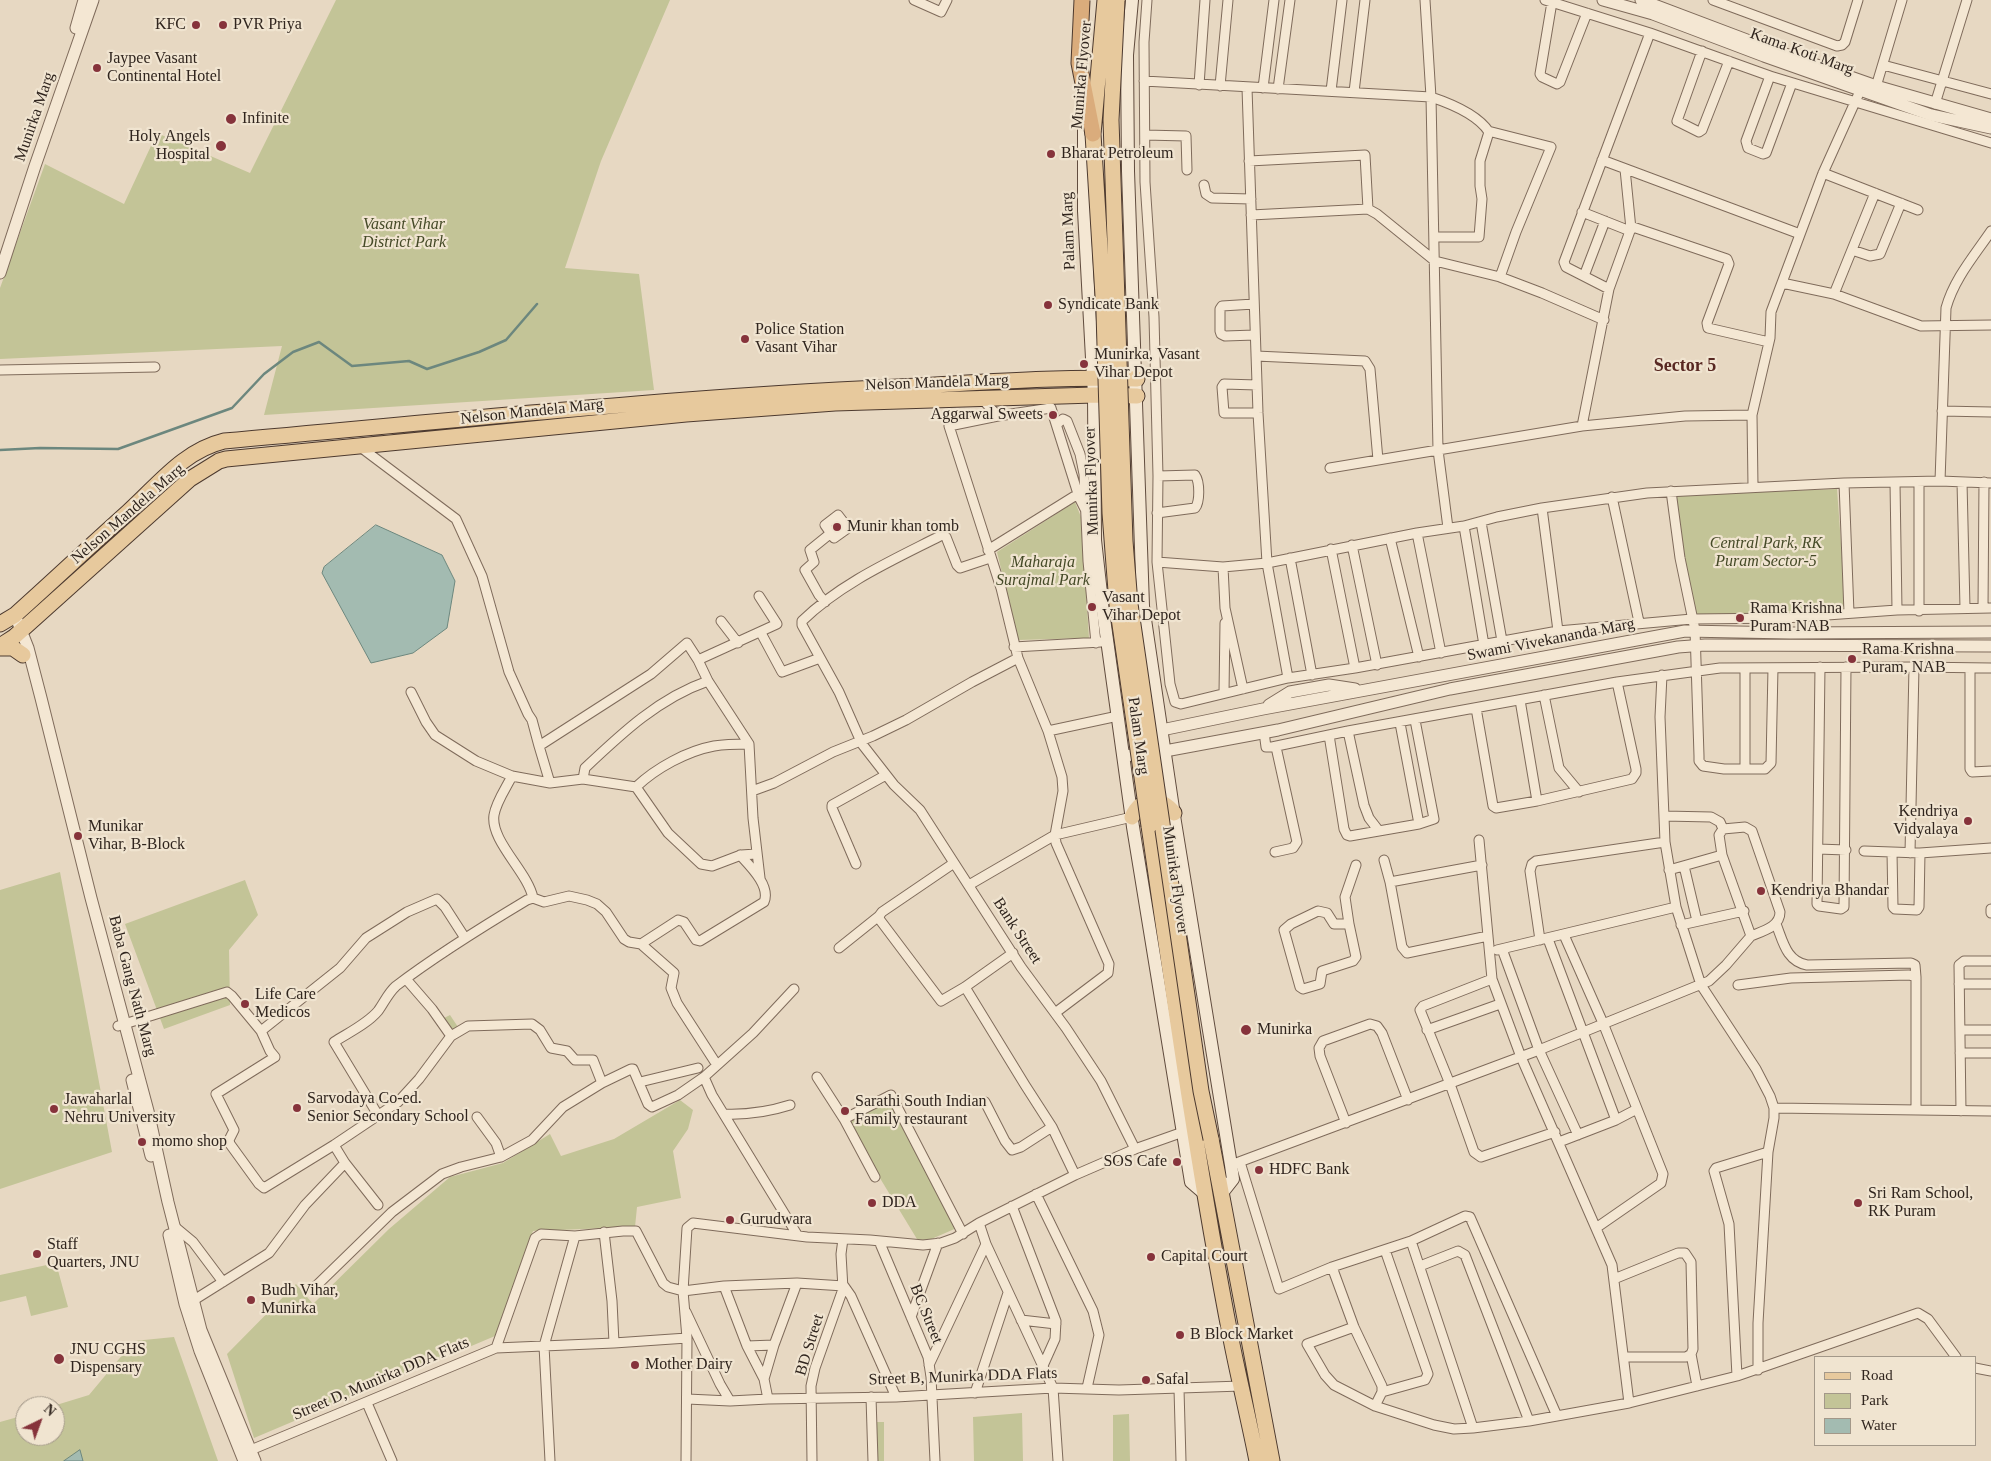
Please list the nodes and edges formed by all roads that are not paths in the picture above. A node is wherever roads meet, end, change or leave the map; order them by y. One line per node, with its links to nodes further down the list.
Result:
1 (84, 0): 26 (street, Munirka Marg)
2 (93, 0): 26 (street, Munirka Marg)
3 (914, 0): 4 (street)
4 (947, 0)
5 (1082, 0): 51 (highway, bridge)
6 (1088, 0): 91 (main road, Palam Marg)
7 (1105, 0): 51 (main road, Munirka Flyover, bridge)
8 (1118, 0): 311 (main road, Munirka Flyover, bridge)
9 (1132, 0): 92 (main road, Palam Marg)
10 (1147, 0): 32 (street)
11 (1205, 0): 35 (street)
12 (1228, 0): 36 (street)
13 (1274, 0): 38 (street)
14 (1290, 0): 39 (street)
15 (1342, 0): 40 (street)
16 (1365, 0): 43 (street)
17 (1425, 0): 45 (street)
18 (1603, 0): 42 (street, Kama Koti Marg)
19 (1641, 0): 41 (street, Kama Koti Marg)
20 (1713, 0): 21 (street)
21 (1858, 0)
22 (1902, 0): 30 (street)
23 (1967, 0): 33 (street)
24 (1549, 1): 25 (street); 25 (street)
25 (1587, 13): 27 (street)
26 (78, 33): 74 (street, Munirka Marg); 76 (street, Munirka Marg)
27 (1650, 33): 28 (street); 54 (street)
28 (1702, 51): 29 (street); 29 (street)
29 (1729, 61): 31 (street)
30 (1883, 65): 33 (street); 41 (street)
31 (1770, 76): 34 (street); 34 (street)
32 (1144, 81): 35 (street); 52 (street)
33 (1942, 81): 44 (street); 47 (street)
34 (1792, 83): 46 (street)
35 (1199, 85): 36 (street)
36 (1220, 86): 37 (street)
37 (1247, 88): 38 (street); 55 (street)
38 (1263, 88): 39 (street)
39 (1278, 89): 40 (street)
40 (1330, 90): 43 (street)
41 (1874, 90): 42 (street, Kama Koti Marg); 47 (street, Kama Koti Marg); 49 (street, Kama Koti Marg)
42 (1860, 91): 46 (street)
43 (1354, 92): 45 (street)
44 (1991, 94)
45 (1431, 98): 50 (street); 71 (street)
46 (1854, 102): 53 (street); 58 (street)
47 (1935, 104): 48 (street, Kama Koti Marg)
48 (1991, 119)
49 (1991, 128)
50 (1488, 131): 71 (street); 78 (street)
51 (1093, 134): 311 (main road, Munirka Flyover, bridge)
52 (1145, 135): 57 (street); 109 (street)
53 (1991, 142)
54 (1602, 160): 56 (street); 65 (street)
55 (1250, 161): 61 (street); 63 (street)
56 (1625, 169): 68 (street); 70 (street)
57 (1186, 170)
58 (1823, 173): 60 (street); 70 (street)
59 (1204, 185): 61 (street)
60 (1875, 193): 62 (street); 73 (street)
61 (1251, 199): 66 (street)
62 (1901, 203): 64 (street); 73 (street)
63 (1368, 209): 66 (street); 75 (street)
64 (1918, 210)
65 (1582, 212): 67 (street); 77 (street)
66 (1251, 215): 82 (street)
67 (1605, 221): 68 (street); 77 (street)
68 (1630, 230): 80 (street); 87 (street)
69 (1991, 231): 72 (street)
70 (1800, 234): 79 (street)
71 (1435, 237): 75 (street)
72 (1987, 242): 84 (street)
73 (1852, 250): 81 (street)
74 (0, 255)
75 (1435, 261): 78 (street); 106 (street)
76 (0, 273)
77 (1584, 276): 80 (street)
78 (1500, 277): 83 (street)
79 (1782, 283): 81 (street); 87 (street)
80 (1610, 288): 83 (street)
81 (1834, 294): 84 (street)
82 (1254, 304): 86 (street); 86 (street)
83 (1604, 320): 104 (street)
84 (1944, 325): 85 (street); 98 (street)
85 (1991, 325)
86 (1255, 335): 88 (street)
87 (1769, 342): 101 (street)
88 (1256, 356): 93 (street); 107 (street)
89 (155, 367): 90 (street)
90 (0, 370)
91 (1093, 378): 92 (main road, Nelson Mandela Marg); 94 (main road, Palam Marg); 144 (main road, Nelson Mandela Marg)
92 (1137, 379): 95 (main road, Palam Marg)
93 (1257, 385): 100 (street); 100 (street)
94 (1094, 396): 95 (main road, Nelson Mandela Marg); 97 (main road, Nelson Mandela Marg); 153 (main road, Palam Marg)
95 (1136, 396): 191 (main road, Palam Marg)
96 (982, 399): 97 (main road, Nelson Mandela Marg); 102 (street); 105 (main road, Nelson Mandela Marg)
97 (1051, 402): 102 (street); 103 (street)
98 (1942, 411): 99 (street); 110 (street)
99 (1991, 412)
100 (1258, 413): 134 (street)
101 (1752, 415): 104 (street); 116 (street)
102 (998, 416): 131 (street)
103 (1057, 424): 118 (street); 121 (street)
104 (1582, 426): 106 (street)
105 (359, 446): 151 (main road, Nelson Mandela Marg); 198 (street)
106 (1438, 450): 107 (street); 125 (street)
107 (1378, 460): 108 (street)
108 (1330, 468)
109 (1158, 476): 122 (street); 122 (street)
110 (1940, 481): 111 (street); 112 (street)
111 (1920, 482): 115 (street); 142 (street)
112 (1962, 482): 113 (street); 139 (street)
113 (1988, 482): 140 (street)
114 (1844, 483): 115 (street); 116 (street); 143 (street)
115 (1895, 483): 141 (street)
116 (1753, 486): 117 (street)
117 (1671, 490): 119 (street); 147 (street)
118 (1078, 494): 121 (street); 131 (street)
119 (1612, 498): 120 (street); 146 (street)
120 (1542, 508): 123 (street); 148 (street)
121 (1086, 512): 153 (street)
122 (1156, 513): 133 (street)
123 (1482, 522): 124 (street); 152 (street)
124 (1464, 526): 125 (street); 155 (street)
125 (1448, 528): 127 (street)
126 (831, 533): 137 (street)
127 (1417, 533): 128 (street); 160 (street)
128 (1390, 538): 129 (street); 162 (street)
129 (1352, 545): 130 (street); 166 (street)
130 (1331, 549): 132 (street); 169 (street)
131 (989, 554): 137 (street); 159 (street)
132 (1290, 558): 134 (street); 176 (street)
133 (1157, 562): 135 (street); 183 (street)
134 (1267, 563): 135 (street); 178 (street)
135 (1223, 567): 138 (street)
136 (760, 596): 150 (street)
137 (825, 602): 163 (street, Bank Street)
138 (1225, 608): 181 (street); 183 (street)
139 (1965, 608): 140 (street); 142 (street)
140 (1987, 608)
141 (1897, 610): 142 (street); 143 (street)
142 (1919, 611)
143 (1849, 613): 147 (street)
144 (7, 620): 151 (street)
145 (721, 622): 154 (street)
146 (1639, 622): 147 (street); 148 (street)
147 (1693, 624): 149 (street, Swami Vivekananda Marg); 156 (street); 191 (street, Swami Vivekananda Marg)
148 (1558, 631): 152 (street)
149 (1991, 632)
150 (761, 633): 154 (street); 163 (street)
151 (18, 634): 158 (main road, Nelson Mandela Marg); 161 (street, Baba Gang Nath Marg); 245 (street, Baba Gang Nath Marg)
152 (1502, 641): 155 (street)
153 (1102, 642): 159 (street); 187 (main road, Palam Marg)
154 (738, 643): 165 (street)
155 (1484, 645): 160 (street)
156 (1696, 645): 157 (street, Swami Vivekananda Marg); 175 (street); 193 (street, Swami Vivekananda Marg)
157 (1991, 646)
158 (0, 647): 161 (main road)
159 (1014, 647): 164 (street)
160 (1441, 653): 162 (street)
161 (23, 655): 245 (street, Baba Gang Nath Marg)
162 (1419, 657): 166 (street)
163 (820, 658): 196 (street, Bank Street)
164 (1018, 658): 190 (street); 196 (street)
165 (698, 660): 179 (street); 198 (street)
166 (1377, 665): 169 (street)
167 (1846, 667): 168 (street); 172 (street); 223 (street)
168 (1914, 667): 173 (street); 227 (street)
169 (1355, 668): 176 (street)
170 (1745, 668): 171 (street); 175 (street); 202 (street)
171 (1773, 668): 172 (street); 202 (street)
172 (1820, 668): 222 (street)
173 (1970, 668): 174 (street); 203 (street)
174 (1991, 668)
175 (1695, 671): 177 (street); 202 (street)
176 (1312, 675): 178 (street)
177 (1662, 675): 180 (street); 213 (street)
178 (1288, 678): 181 (street)
179 (708, 681): 197 (street); 206 (street)
180 (1617, 682): 184 (street); 210 (street)
181 (1244, 689): 183 (street)
182 (411, 692): 205 (street)
183 (1224, 693)
184 (1544, 695): 185 (street); 210 (street)
185 (1520, 700): 186 (street); 211 (street)
186 (1476, 708): 188 (street); 211 (street)
187 (1118, 716): 190 (street); 194 (main road, Palam Marg)
188 (1415, 720): 189 (street); 215 (street)
189 (1400, 723): 192 (street); 215 (street)
190 (1048, 731): 218 (street)
191 (1162, 731): 194 (street); 200 (main road, Palam Marg)
192 (1348, 731): 195 (street); 217 (street)
193 (1264, 732): 199 (street); 200 (street, Swami Vivekananda Marg)
194 (1121, 735): 201 (main road, Palam Marg)
195 (1329, 735): 199 (street); 217 (street)
196 (860, 740): 204 (street, Bank Street); 209 (street)
197 (749, 744): 208 (street); 209 (street)
198 (539, 746): 207 (street)
199 (1276, 747): 225 (street)
200 (1165, 751): 201 (street, Swami Vivekananda Marg); 212 (main road, Palam Marg)
201 (1124, 756): 214 (main road, Palam Marg)
202 (1745, 768)
203 (1991, 771)
204 (886, 775): 232 (street, Bank Street); 233 (street)
205 (512, 776): 207 (street); 241 (street)
206 (583, 779): 207 (street); 208 (street)
207 (550, 784)
208 (636, 787): 229 (street)
209 (752, 791): 228 (street)
210 (1579, 792): 211 (street)
211 (1537, 801)
212 (1174, 813): 214 (main road); 319 (main road, Palam Marg)
213 (1664, 816): 216 (street); 220 (street)
214 (1132, 817): 218 (street); 308 (main road, Palam Marg)
215 (1419, 824): 217 (street)
216 (1724, 829): 230 (street); 250 (street)
217 (1379, 831)
218 (1055, 835): 240 (street); 273 (street)
219 (1479, 840): 234 (street)
220 (1665, 842): 237 (street); 256 (street)
221 (1991, 848): 227 (street)
222 (1818, 849): 223 (street); 223 (street)
223 (1846, 850)
224 (1864, 851): 226 (street)
225 (1275, 852)
226 (1892, 852): 227 (street); 227 (street)
227 (1915, 853)
228 (756, 854): 229 (street); 238 (street)
229 (740, 855): 238 (street)
230 (1722, 855): 236 (street); 244 (street)
231 (1384, 860): 239 (street)
232 (954, 863): 240 (street, Bank Street); 247 (street)
233 (856, 864)
234 (1482, 865): 239 (street); 253 (street)
235 (1356, 866): 249 (street)
236 (1684, 866): 237 (street); 248 (street)
237 (1669, 870): 242 (street)
238 (760, 878): 257 (street)
239 (1390, 882): 253 (street)
240 (969, 885): 261 (street, Bank Street)
241 (533, 898): 255 (street); 257 (street)
242 (1676, 907): 251 (street); 252 (street)
243 (1991, 909): 246 (street)
244 (1744, 911): 248 (street); 254 (street)
245 (93, 913): 275 (street, Baba Gang Nath Marg)
246 (1991, 913)
247 (879, 916): 258 (street); 270 (street)
248 (1696, 922): 251 (street)
249 (1349, 924): 249 (street)
250 (1776, 924): 254 (street); 263 (street)
251 (1681, 925): 268 (street)
252 (1564, 935): 256 (street); 274 (street)
253 (1488, 936): 260 (street)
254 (1752, 936): 268 (street)
255 (465, 938): 264 (street); 279 (street)
256 (1544, 940): 259 (street); 280 (street)
257 (641, 944): 286 (street)
258 (839, 948)
259 (1502, 949): 260 (street); 282 (street)
260 (1489, 952): 265 (street)
261 (1013, 953): 270 (street); 273 (street, Bank Street)
262 (1991, 961): 266 (street)
263 (1916, 977): 269 (street); 298 (street)
264 (406, 979): 281 (street); 302 (street)
265 (1492, 979): 272 (street); 276 (street)
266 (1959, 984): 267 (street); 277 (street)
267 (1991, 984)
268 (1701, 985): 274 (street); 296 (street)
269 (1738, 985)
270 (965, 987): 307 (street)
271 (794, 989): 286 (street)
272 (1500, 1004): 276 (street); 285 (street)
273 (1055, 1013): 314 (street, Bank Street)
274 (1602, 1023): 280 (street); 297 (street)
275 (121, 1026): 279 (street); 315 (street, Baba Gang Nath Marg)
276 (1427, 1030): 292 (street)
277 (1960, 1030): 278 (street); 284 (street)
278 (1991, 1030)
279 (261, 1031): 313 (street)
280 (1582, 1032): 282 (street); 305 (street)
281 (451, 1036): 291 (street); 302 (street)
282 (1539, 1050): 285 (street); 310 (street)
283 (1991, 1052): 284 (street)
284 (1960, 1053): 299 (street)
285 (1521, 1057): 292 (street); 309 (street)
286 (717, 1065): 289 (street)
287 (698, 1068): 290 (street)
288 (817, 1076): 304 (street)
289 (704, 1077): 290 (street); 301 (street)
290 (640, 1082): 291 (street)
291 (602, 1083): 317 (street)
292 (1450, 1084): 293 (street); 309 (street)
293 (1408, 1100): 306 (street); 306 (street)
294 (985, 1102): 307 (street)
295 (790, 1105): 301 (street)
296 (1774, 1108): 298 (street); 316 (street)
297 (1637, 1109): 305 (street); 329 (street)
298 (1916, 1110): 299 (street)
299 (1961, 1111): 300 (street)
300 (1991, 1111)
301 (724, 1114): 333 (street)
302 (378, 1115): 313 (street)
303 (477, 1117): 317 (street)
304 (844, 1119): 321 (street); 331 (street)
305 (1616, 1120): 310 (street)
306 (1346, 1123): 319 (street)
307 (1052, 1127): 320 (street)
308 (1184, 1132): 314 (street); 324 (main road, Palam Marg)
309 (1555, 1132): 312 (street)
310 (1578, 1135): 312 (street)
311 (1204, 1140): 322 (main road, Munirka Flyover); 324 (main road, Munirka Flyover)
312 (1559, 1142): 329 (street)
313 (334, 1145): 318 (street)
314 (1135, 1149): 320 (street)
315 (153, 1151): 328 (street, Baba Gang Nath Marg); 392 (street, Baba Gang Nath Marg)
316 (1768, 1152): 368 (street); 370 (street)
317 (501, 1157): 347 (street)
318 (345, 1163): 325 (street); 343 (street)
319 (1236, 1164): 322 (main road, Palam Marg); 341 (street)
320 (1075, 1175): 323 (street)
321 (875, 1177)
322 (1222, 1193): 402 (main road)
323 (1036, 1194): 326 (street); 375 (street)
324 (1206, 1195): 372 (main road)
325 (378, 1205)
326 (1012, 1206): 327 (street); 354 (street)
327 (979, 1224): 331 (street); 338 (street)
328 (175, 1227): 343 (street); 350 (street, Baba Gang Nath Marg)
329 (1596, 1228): 342 (street)
330 (604, 1232): 332 (street); 348 (street); 357 (street)
331 (963, 1234): 337 (street)
332 (575, 1236): 359 (street); 361 (street)
333 (798, 1236): 334 (street); 348 (street)
334 (842, 1239): 335 (street); 346 (street, BD Street)
335 (879, 1241): 337 (street); 352 (street, BC Street)
336 (1411, 1241): 339 (street); 340 (street); 389 (street)
337 (938, 1243): 352 (street)
338 (986, 1244): 349 (street); 365 (street)
339 (1385, 1250): 341 (street); 377 (street)
340 (1420, 1266): 390 (street); 391 (street)
341 (1332, 1267): 355 (street)
342 (1614, 1279): 362 (street); 364 (street)
343 (223, 1282): 350 (street)
344 (797, 1283): 345 (street); 346 (street); 358 (street)
345 (724, 1286): 348 (street); 360 (street)
346 (844, 1286): 380 (street); 381 (street, BD Street)
347 (314, 1288)
348 (682, 1291): 351 (street)
349 (1008, 1293): 353 (street); 378 (street)
350 (194, 1300): 392 (street, Baba Gang Nath Marg)
351 (684, 1308): 356 (street); 385 (street)
352 (911, 1317): 365 (street, BC Street)
353 (1021, 1320): 354 (street); 366 (street)
354 (1056, 1324): 366 (street)
355 (1354, 1328): 377 (street); 388 (street)
356 (687, 1338): 357 (street, Street D, Munirka DDA Flats); 383 (street)
357 (614, 1344): 359 (street, Street D, Munirka DDA Flats)
358 (774, 1345): 360 (street); 371 (street)
359 (544, 1346): 361 (street, Street D, Munirka DDA Flats); 394 (street)
360 (747, 1346): 371 (street)
361 (496, 1348): 386 (street, Street D, Munirka DDA Flats)
362 (1691, 1354): 364 (street); 373 (street)
363 (1955, 1356): 368 (street)
364 (1624, 1357): 387 (street)
365 (930, 1365): 379 (street, BC Street)
366 (1042, 1368): 374 (street)
367 (1976, 1368): 369 (street)
368 (1758, 1370): 370 (street)
369 (1991, 1371)
370 (1737, 1376): 373 (street)
371 (764, 1379): 384 (street)
372 (1242, 1386): 376 (street, Street B, Munirka DDA Flats); 401 (main road)
373 (1697, 1386): 387 (street)
374 (1053, 1388): 375 (street, Street B, Munirka DDA Flats); 378 (street, Street B, Munirka DDA Flats); 399 (street)
375 (1087, 1388): 376 (street, Street B, Munirka DDA Flats)
376 (1179, 1389): 400 (street)
377 (1382, 1392): 388 (street)
378 (975, 1393): 379 (street, Street B, Munirka DDA Flats)
379 (932, 1394): 380 (street, Street B, Munirka DDA Flats); 398 (street, BC Street)
380 (896, 1396): 382 (street, Street B, Munirka DDA Flats)
381 (811, 1397): 382 (street, Street B, Munirka DDA Flats); 384 (street, Street B, Munirka DDA Flats); 396 (street, BD Street)
382 (871, 1397): 397 (street)
383 (687, 1399): 385 (street, Street B, Munirka DDA Flats); 395 (street)
384 (768, 1399): 385 (street, Street B, Munirka DDA Flats)
385 (730, 1401)
386 (367, 1403): 392 (street, Street D, Munirka DDA Flats); 393 (street)
387 (1629, 1403): 389 (street)
388 (1376, 1406): 391 (street)
389 (1556, 1416): 390 (street)
390 (1529, 1421): 391 (street)
391 (1472, 1428)
392 (247, 1456)
393 (392, 1461)
394 (550, 1461)
395 (686, 1461)
396 (812, 1461)
397 (873, 1461)
398 (935, 1461)
399 (1058, 1461)
400 (1181, 1461)
401 (1257, 1461)
402 (1272, 1461)

